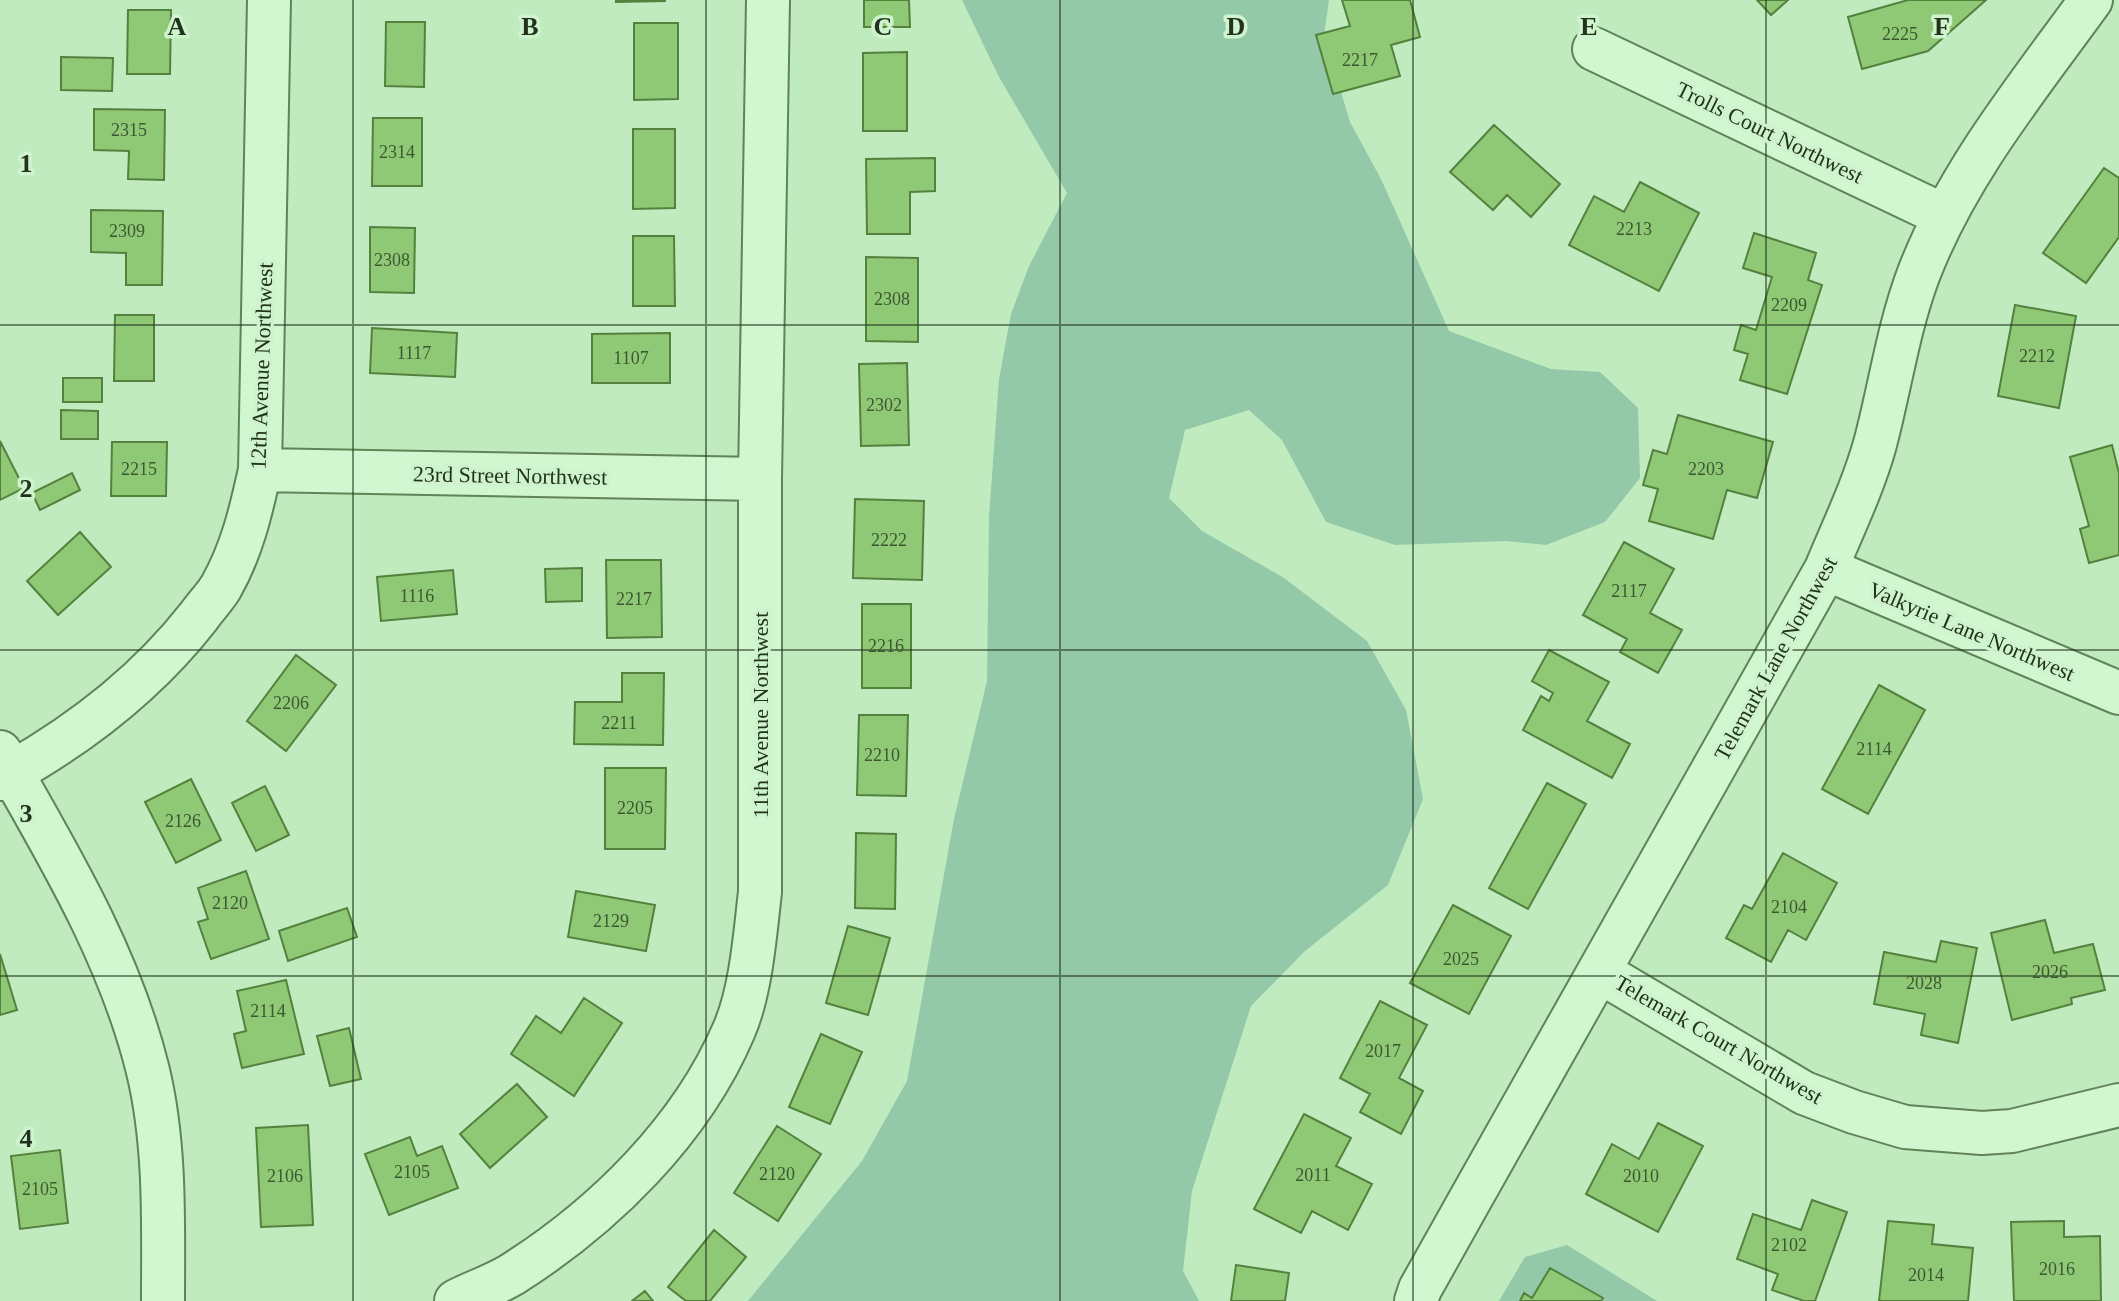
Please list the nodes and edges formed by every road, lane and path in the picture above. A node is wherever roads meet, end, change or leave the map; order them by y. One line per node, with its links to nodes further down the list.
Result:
1 (269, 0): 6 (street, 12th Avenue Northwest)
2 (768, 0): 7 (street, 11th Avenue Northwest)
3 (2091, 0): 5 (street, Telemark Lane Northwest)
4 (1594, 49): 5 (street, Trolls Court Northwest)
5 (1945, 216): 8 (street, Telemark Lane Northwest)
6 (260, 470): 7 (street, 23rd Street Northwest); 10 (street, 12th Avenue Northwest)
7 (760, 479): 14 (street, 11th Avenue Northwest)
8 (1826, 569): 9 (street, Valkyrie Lane Northwest); 11 (street, Telemark Lane Northwest)
9 (2119, 693)
10 (4, 768): 13 (street)
11 (1600, 972): 12 (street, Telemark Court Northwest); 15 (street, Telemark Lane Northwest)
12 (2119, 1105)
13 (163, 1301)
14 (456, 1301)
15 (1416, 1301)

